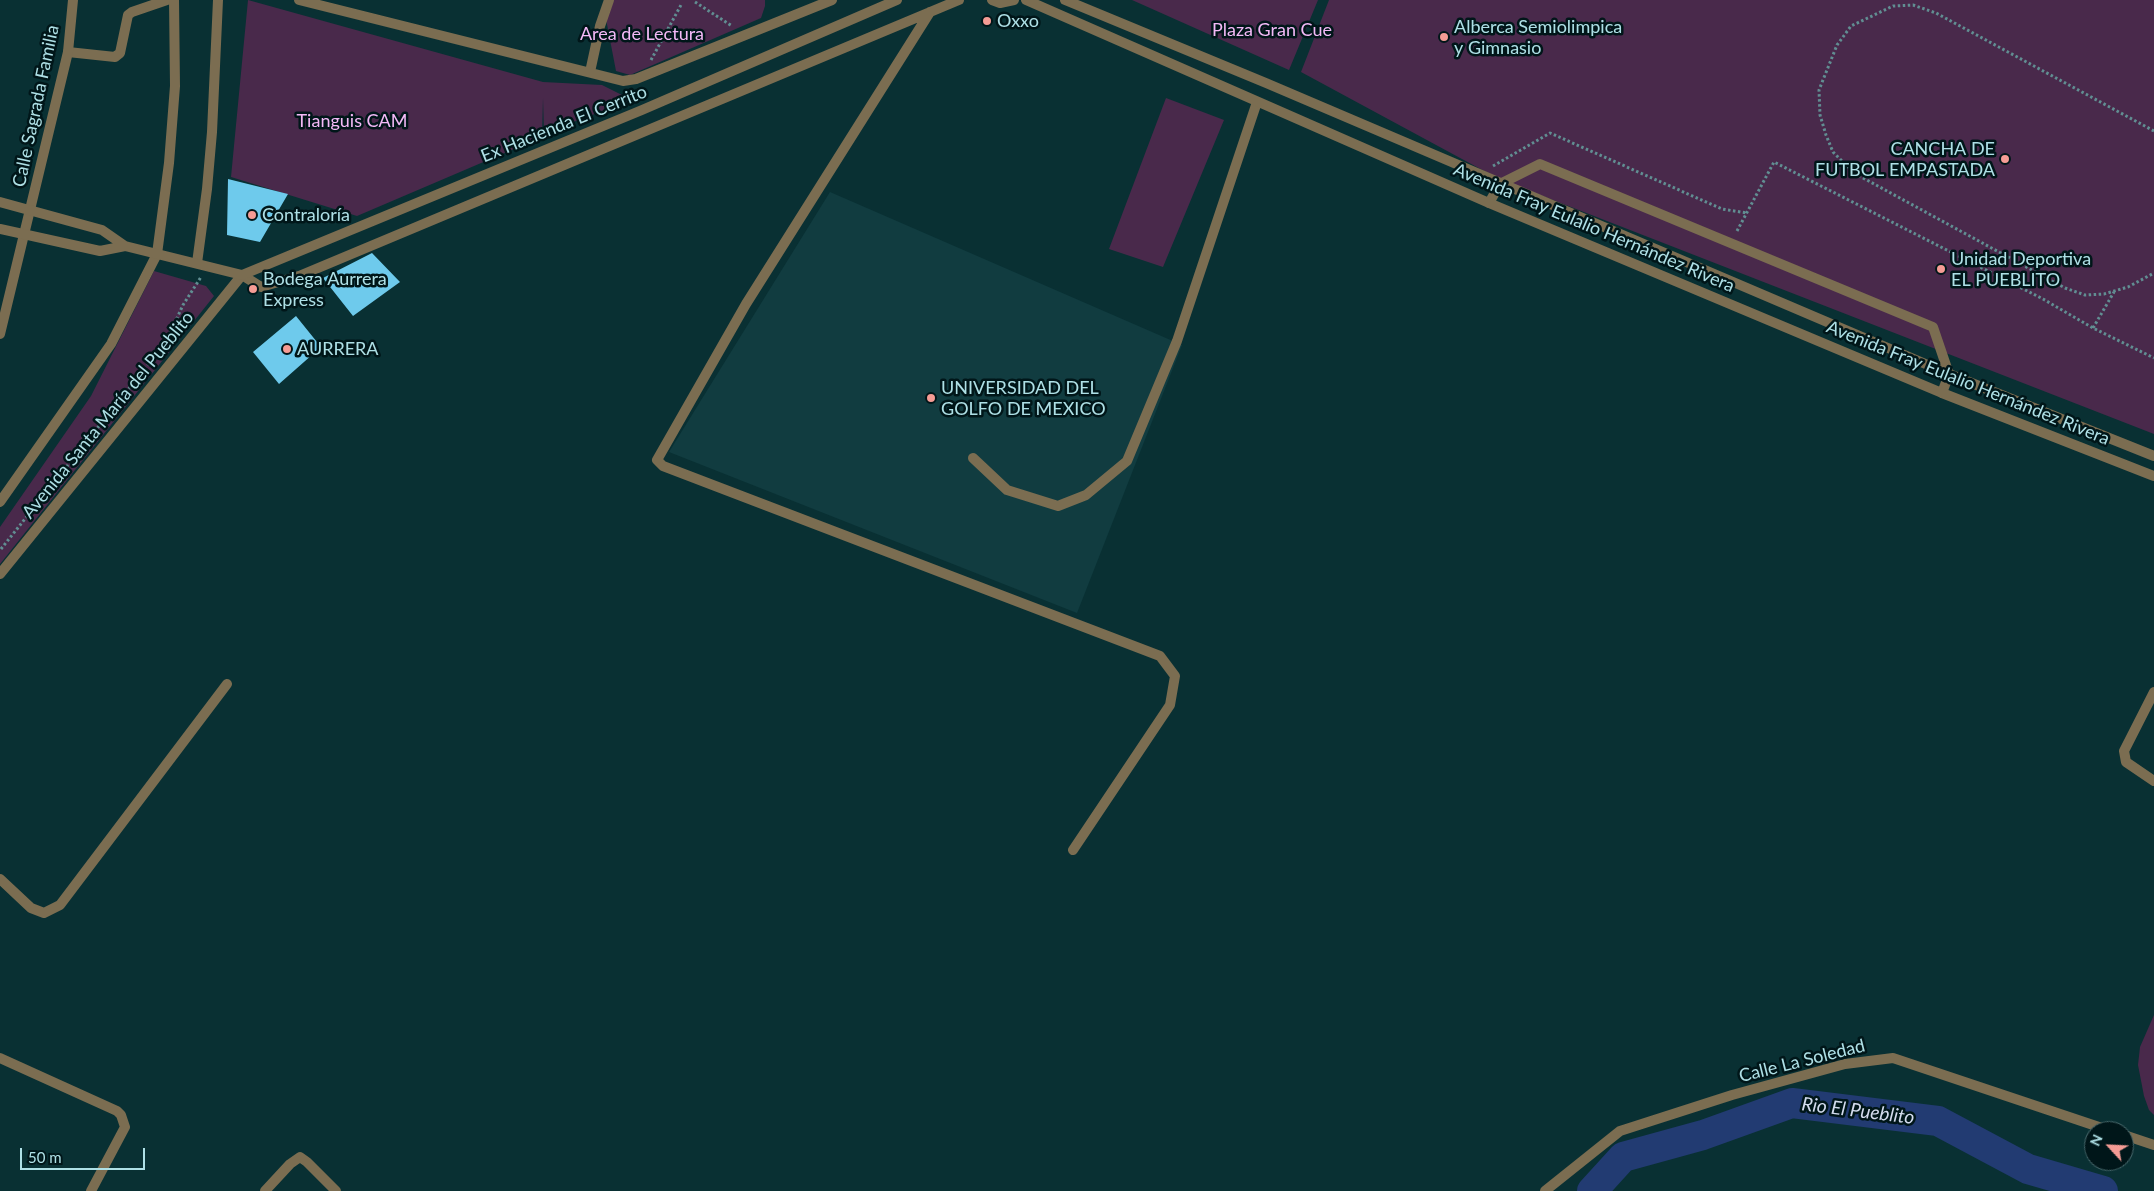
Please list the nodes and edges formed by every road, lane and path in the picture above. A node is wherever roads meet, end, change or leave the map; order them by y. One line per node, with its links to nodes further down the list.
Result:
1 (73, 0): 19 (street, Calle Sagrada Familia)
2 (166, 0): 19 (street)
3 (174, 0): 34 (street, Avenida Santa María del Pueblito)
4 (218, 0): 35 (street)
5 (299, 0): 14 (street)
6 (609, 0): 21 (street)
7 (832, 0): 21 (street)
8 (897, 0): 37 (street, Ex Hacienda El Cerrito)
9 (959, 0): 17 (street)
10 (992, 0): 11 (street)
11 (1014, 0)
12 (1026, 0): 22 (street, Avenida Fray Eulalio Hernández Rivera)
13 (1064, 0): 24 (street, Avenida Fray Eulalio Hernández Rivera)
14 (318, 2): 21 (street)
15 (695, 2): 18 (path)
16 (681, 6): 20 (path)
17 (930, 12): 37 (street); 54 (street)
18 (736, 29)
19 (68, 52): 28 (street, Calle Sagrada Familia)
20 (646, 68)
21 (590, 72)
22 (1257, 102): 27 (street, Avenida Fray Eulalio Hernández Rivera); 46 (street)
23 (2154, 131): 39 (path)
24 (1478, 174): 25 (street, Avenida Fray Eulalio Hernández Rivera); 29 (path)
25 (1500, 184): 27 (street); 32 (street); 43 (street, Avenida Fray Eulalio Hernández Rivera)
26 (0, 202): 28 (street)
27 (1490, 202): 44 (street, Avenida Fray Eulalio Hernández Rivera)
28 (30, 209): 31 (street, Calle Sagrada Familia); 33 (street)
29 (1747, 212): 32 (path); 40 (path)
30 (0, 229): 31 (street)
31 (24, 234): 33 (street); 41 (street, Calle Sagrada Familia)
32 (1731, 243): 43 (street)
33 (125, 246): 34 (street)
34 (158, 254): 35 (street); 48 (street, Avenida Santa María del Pueblito)
35 (197, 263): 36 (street)
36 (208, 266): 37 (street); 49 (path)
37 (242, 275): 50 (street, Avenida Santa María del Pueblito)
38 (2153, 276): 39 (path)
39 (2115, 291): 40 (path)
40 (2093, 328): 42 (path)
41 (0, 334)
42 (2154, 358)
43 (1949, 374): 44 (street); 45 (street, Avenida Fray Eulalio Hernández Rivera)
44 (1942, 393): 47 (street, Avenida Fray Eulalio Hernández Rivera)
45 (2154, 456)
46 (973, 458)
47 (2154, 476)
48 (0, 502)
49 (0, 550)
50 (0, 574)
51 (228, 684): 55 (street)
52 (2154, 692): 53 (street)
53 (2154, 781)
54 (1073, 850)
55 (0, 879)
56 (0, 1058): 60 (street)
57 (2084, 1122): 63 (street, Calle La Soledad)
58 (2134, 1138): 59 (street)
59 (2154, 1145)
60 (91, 1191)
61 (265, 1191): 62 (street)
62 (336, 1191)
63 (1545, 1191)

